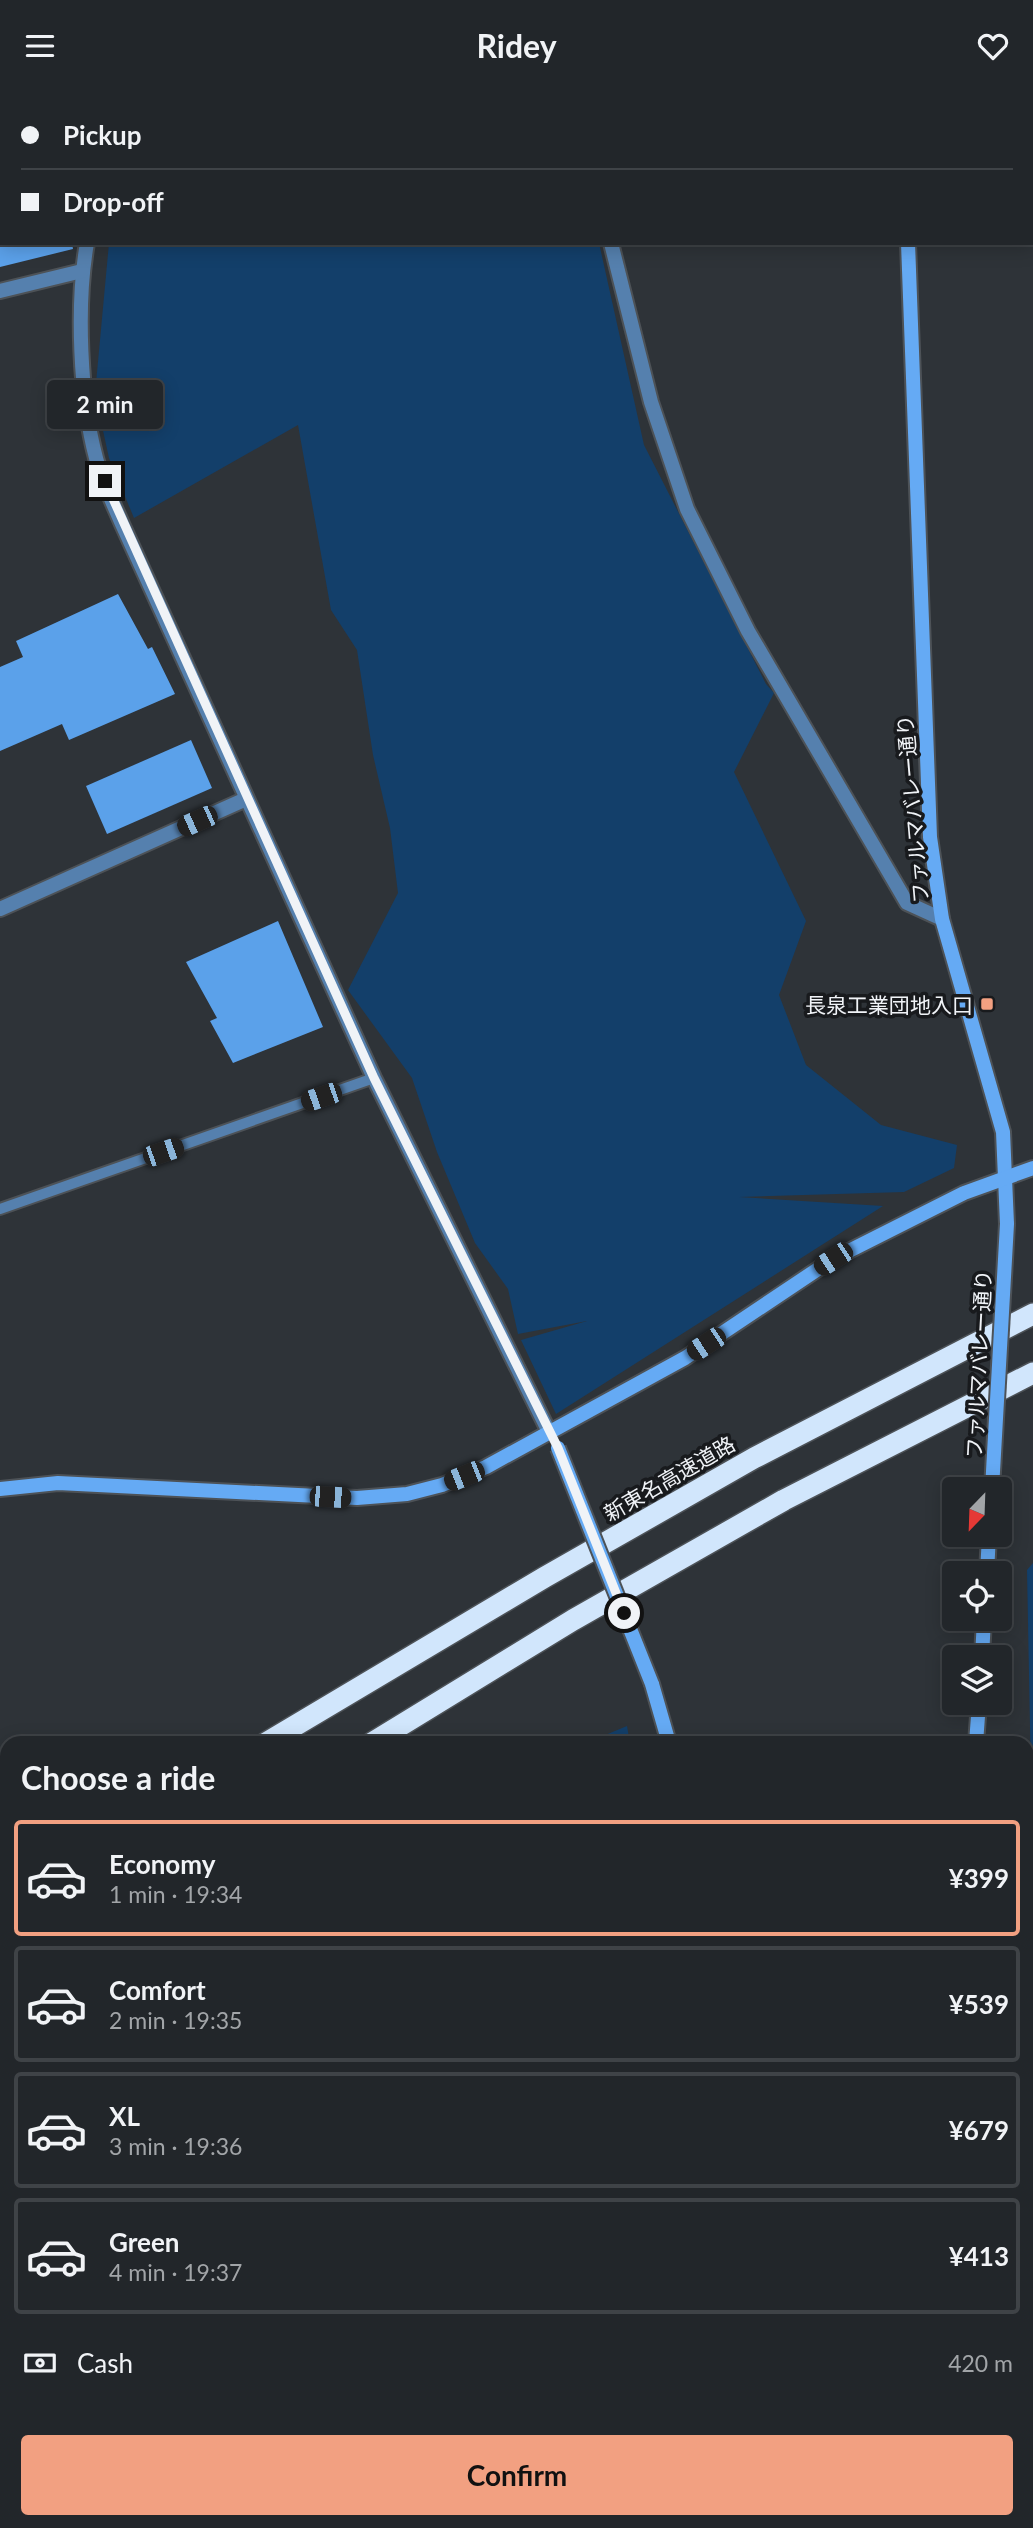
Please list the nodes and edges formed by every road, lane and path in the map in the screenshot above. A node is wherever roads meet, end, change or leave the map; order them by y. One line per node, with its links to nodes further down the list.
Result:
1 (87, 245): 4 (street)
2 (612, 245): 8 (street)
3 (908, 245): 8 (street, ファルマバレー通り)
4 (82, 271): 5 (street); 6 (street)
5 (0, 291)
6 (246, 799): 7 (street); 9 (street)
7 (0, 909)
8 (942, 919): 11 (street, ファルマバレー通り)
9 (374, 1078): 12 (lane); 15 (street)
10 (1033, 1168): 11 (street)
11 (1007, 1175): 15 (street); 16 (street, ファルマバレー通り, bridge)
12 (2, 1205)
13 (1033, 1314): 19 (highway, 新東名高速道路)
14 (1033, 1373): 20 (highway)
15 (549, 1432): 17 (street); 21 (street, bridge)
16 (993, 1477)
17 (0, 1489)
18 (978, 1715): 22 (street)
19 (278, 1736)
20 (383, 1736)
21 (667, 1736)
22 (977, 1736)

